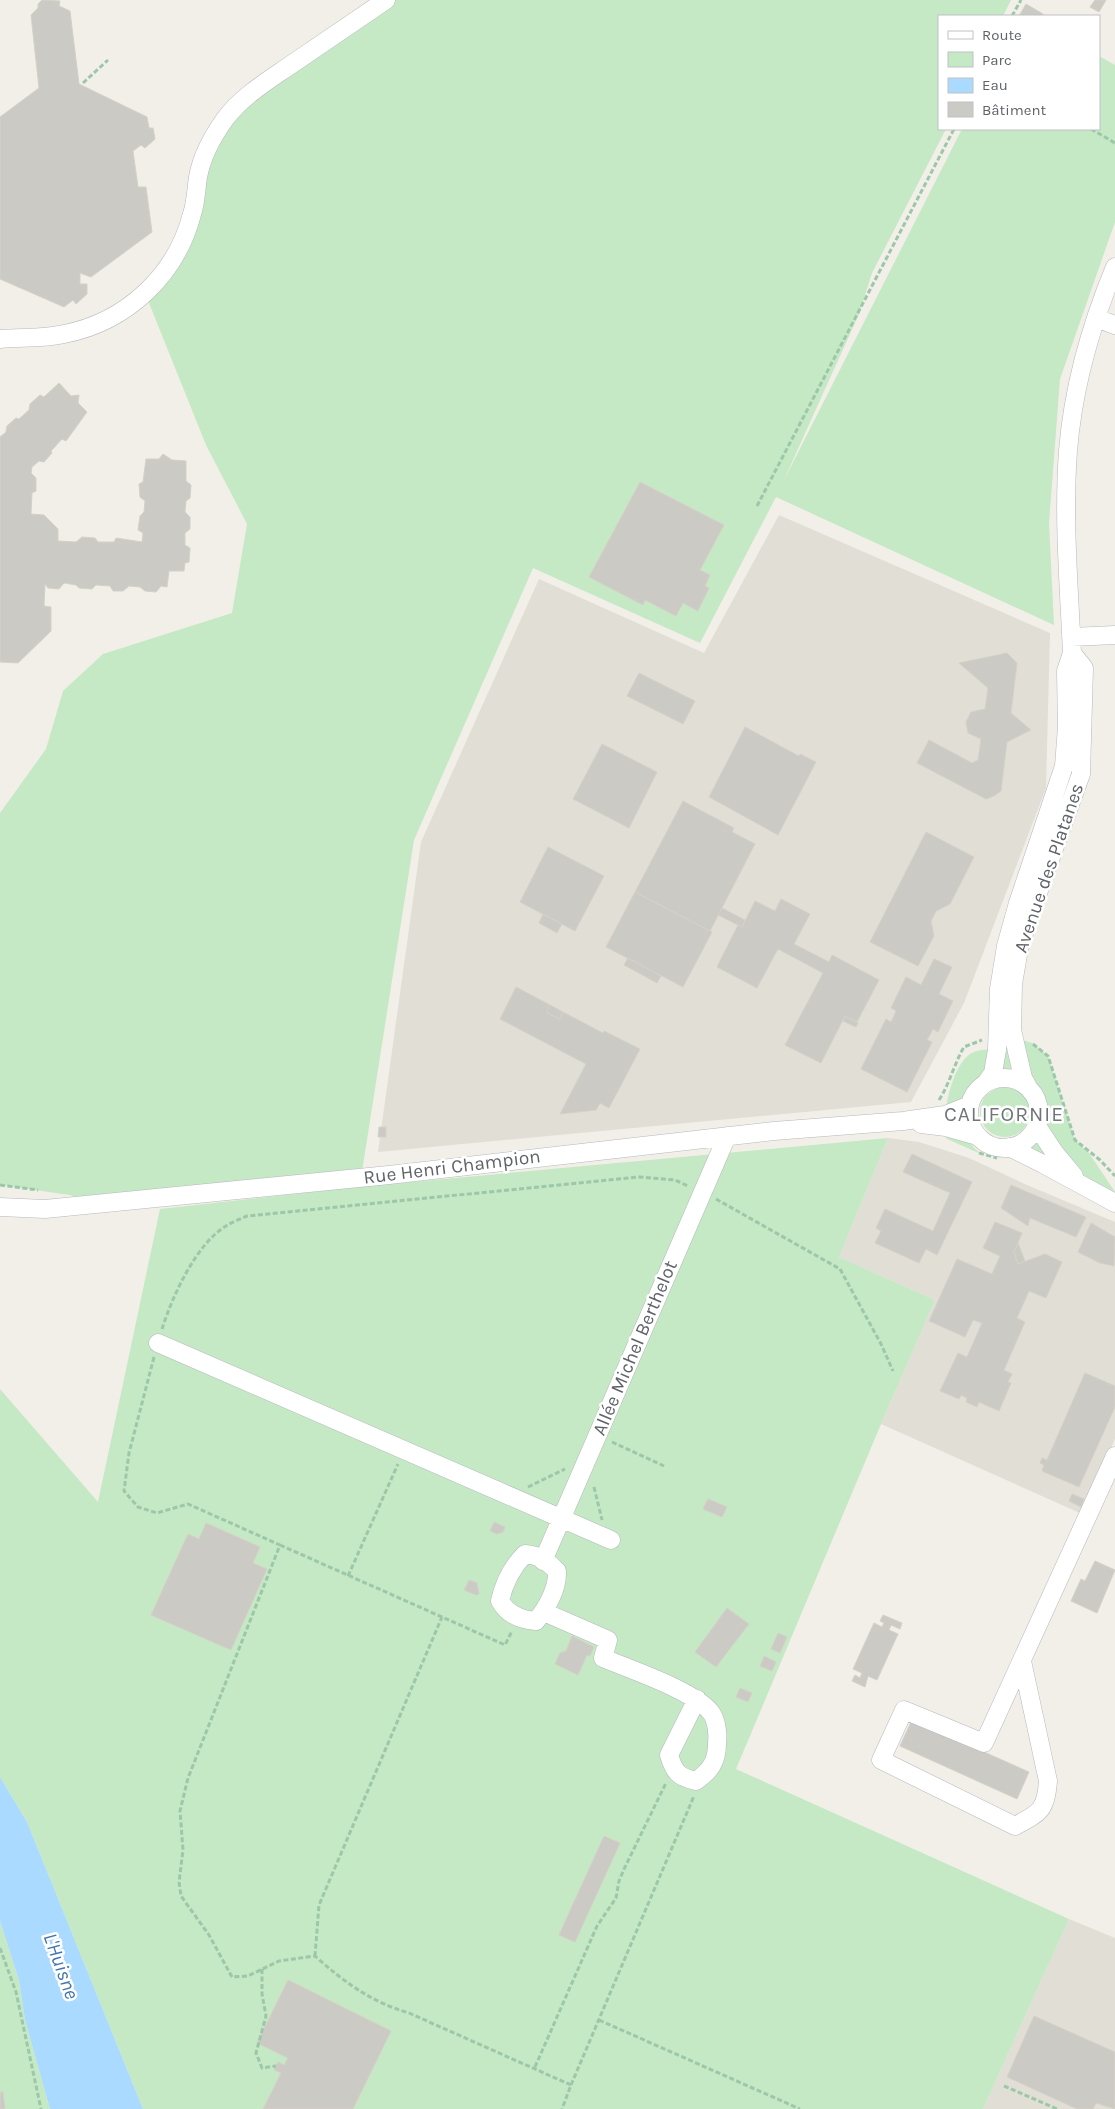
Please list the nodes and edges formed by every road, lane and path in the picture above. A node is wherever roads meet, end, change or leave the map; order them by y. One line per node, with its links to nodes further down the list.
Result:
1 (386, 0): 12 (street)
2 (1021, 0): 3 (path)
3 (1013, 15)
4 (108, 60): 5 (path)
5 (83, 84)
6 (953, 130): 13 (path)
7 (1093, 130): 8 (path)
8 (1115, 142)
9 (1115, 267): 10 (street, Avenue des Platanes)
10 (1096, 318): 11 (street); 15 (street, Avenue des Platanes)
11 (1115, 325)
12 (0, 339)
13 (757, 506)
14 (1115, 635): 15 (street)
15 (1071, 645): 16 (street, Avenue des Platanes); 17 (street, Avenue des Platanes)
16 (986, 1082): 17 (street); 18 (street)
17 (1027, 1085): 20 (street)
18 (970, 1105): 19 (street, Rue Henri Champion); 22 (street)
19 (903, 1121): 21 (street, Rue Henri Champion); 22 (street, Rue Henri Champion)
20 (1037, 1126): 23 (street); 24 (street)
21 (727, 1136): 25 (street, Allée Michel Berthelot); 27 (street, Rue Henri Champion)
22 (976, 1144): 23 (path); 23 (street)
23 (1005, 1153): 24 (street)
24 (1084, 1187): 26 (street)
25 (703, 1192): 28 (path); 29 (path); 30 (street, Allée Michel Berthelot)
26 (1115, 1203)
27 (0, 1208)
28 (158, 1342): 31 (street); 36 (path)
29 (893, 1371)
30 (597, 1436): 33 (path); 34 (street, Allée Michel Berthelot)
31 (404, 1450): 34 (street); 38 (path)
32 (1115, 1456): 42 (street)
33 (664, 1466)
34 (561, 1519): 35 (street); 37 (street, Allée Michel Berthelot)
35 (611, 1540)
36 (280, 1546): 38 (path); 48 (path)
37 (543, 1560): 39 (street); 41 (street)
38 (348, 1576): 40 (path)
39 (544, 1612): 41 (street); 43 (street)
40 (442, 1618): 41 (path); 47 (path)
41 (519, 1618)
42 (1022, 1661): 42 (street)
43 (697, 1699): 44 (street); 45 (street)
44 (673, 1769): 45 (street); 51 (path)
45 (696, 1782): 49 (path)
46 (0, 1948): 54 (path)
47 (315, 1956): 48 (path); 51 (path)
48 (262, 1969): 50 (path)
49 (599, 2020): 52 (path); 56 (path)
50 (276, 2066)
51 (535, 2067): 52 (path)
52 (571, 2085): 55 (path)
53 (1004, 2086): 57 (path)
54 (41, 2109)
55 (562, 2109)
56 (800, 2109)
57 (1056, 2109)

